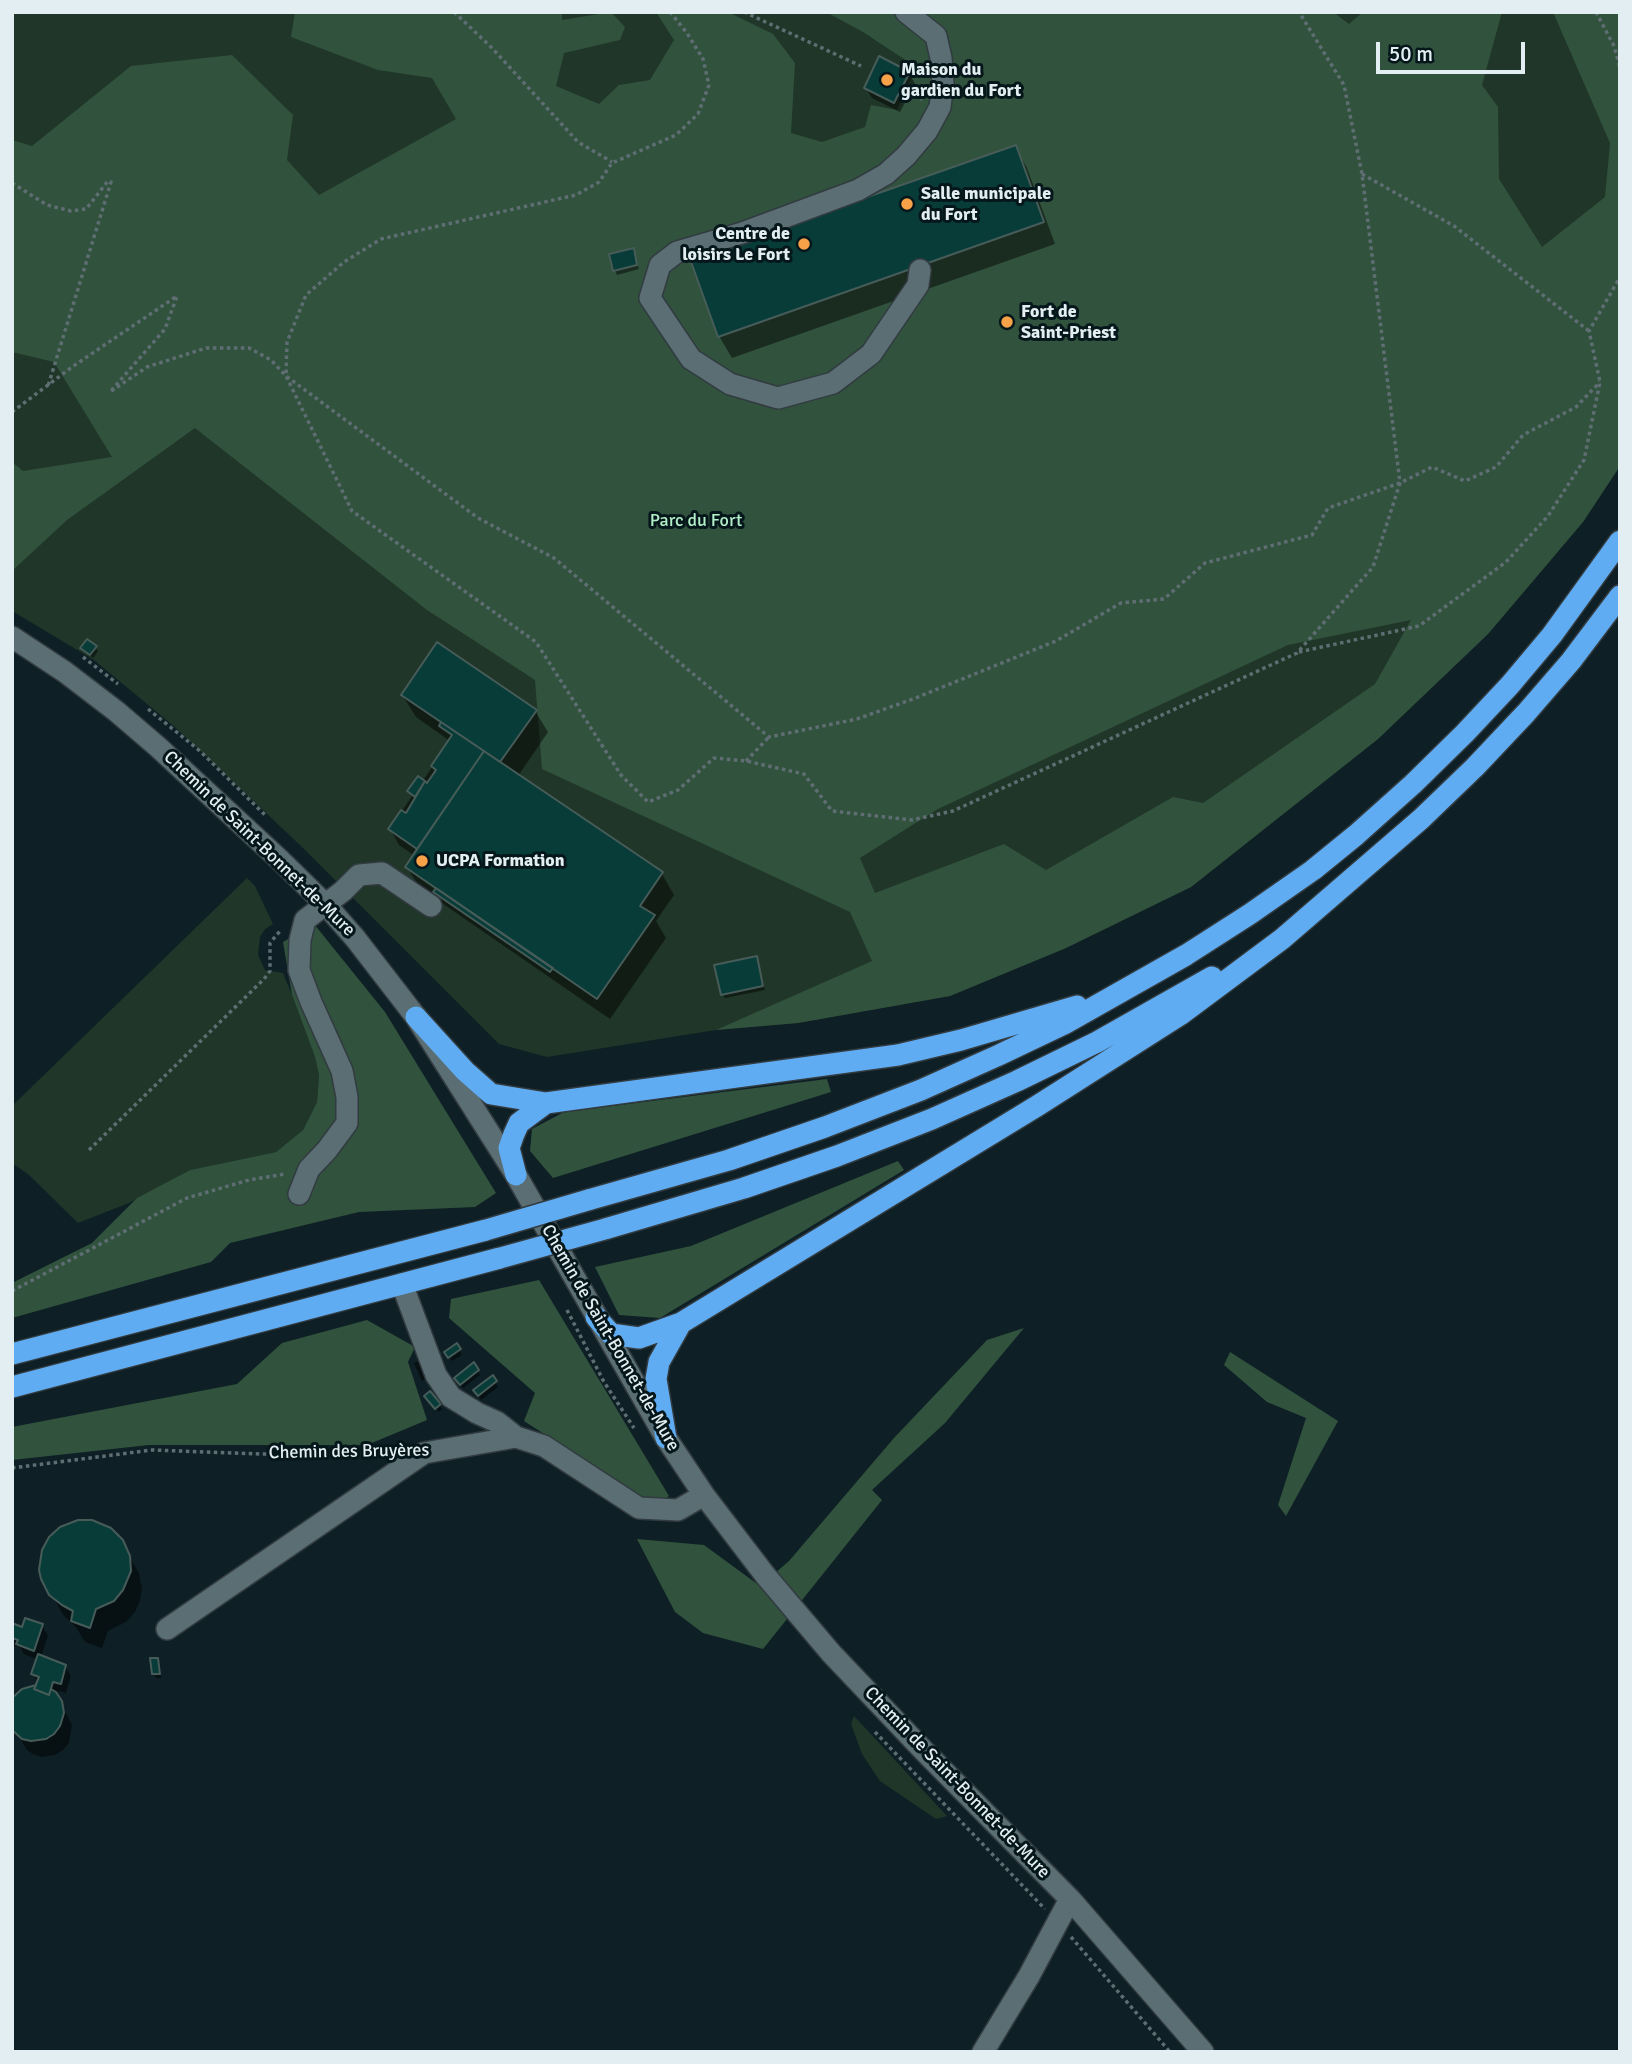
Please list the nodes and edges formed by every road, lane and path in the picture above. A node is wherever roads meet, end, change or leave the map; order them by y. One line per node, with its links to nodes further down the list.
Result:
1 (454, 12): 9 (path)
2 (670, 12): 9 (path)
3 (744, 12): 7 (path)
4 (905, 12): 12 (street)
5 (1299, 12): 10 (path)
6 (1596, 12): 8 (path)
7 (861, 66)
8 (1620, 68)
9 (612, 163): 15 (path)
10 (1362, 174): 14 (path); 19 (path)
11 (12, 183): 17 (path)
12 (920, 270)
13 (1620, 277): 14 (path)
14 (1589, 331): 16 (path)
15 (286, 376): 17 (path); 24 (path); 25 (path)
16 (1600, 382): 19 (path); 23 (path)
17 (47, 388): 18 (path)
18 (12, 412)
19 (1400, 483): 23 (path); 24 (path)
20 (1620, 541): 30 (highway)
21 (1620, 596): 26 (highway)
22 (12, 637): 27 (street, Chemin de Saint-Bonnet-de-Mure)
23 (1297, 653): 25 (path)
24 (769, 737): 25 (path)
25 (746, 761)
26 (1362, 870): 37 (highway, bridge); 40 (highway)
27 (326, 905): 28 (street); 29 (street); 31 (street, Chemin de Saint-Bonnet-de-Mure)
28 (431, 906)
29 (305, 920): 33 (path); 34 (street)
30 (1122, 992): 32 (highway); 41 (highway, bridge)
31 (416, 1017): 32 (highway); 35 (street, Chemin de Saint-Bonnet-de-Mure)
32 (546, 1103): 35 (highway)
33 (89, 1150)
34 (309, 1169): 36 (street); 38 (path)
35 (516, 1175): 39 (street, Chemin de Saint-Bonnet-de-Mure)
36 (299, 1194)
37 (402, 1284): 42 (highway); 43 (street)
38 (12, 1291)
39 (596, 1317): 40 (highway); 44 (street, Chemin de Saint-Bonnet-de-Mure)
40 (681, 1323): 44 (highway)
41 (12, 1354)
42 (12, 1387)
43 (516, 1437): 45 (street, Chemin des Bruyères); 47 (street)
44 (666, 1438): 47 (street, Chemin de Saint-Bonnet-de-Mure)
45 (424, 1453): 46 (path, Chemin des Bruyères); 48 (street)
46 (12, 1468)
47 (704, 1495): 49 (street, Chemin de Saint-Bonnet-de-Mure)
48 (167, 1629)
49 (1070, 1899): 50 (street); 53 (street, Chemin de Saint-Bonnet-de-Mure)
50 (1058, 1922): 51 (street); 52 (path)
51 (983, 2052)
52 (1170, 2052)
53 (1203, 2052)

